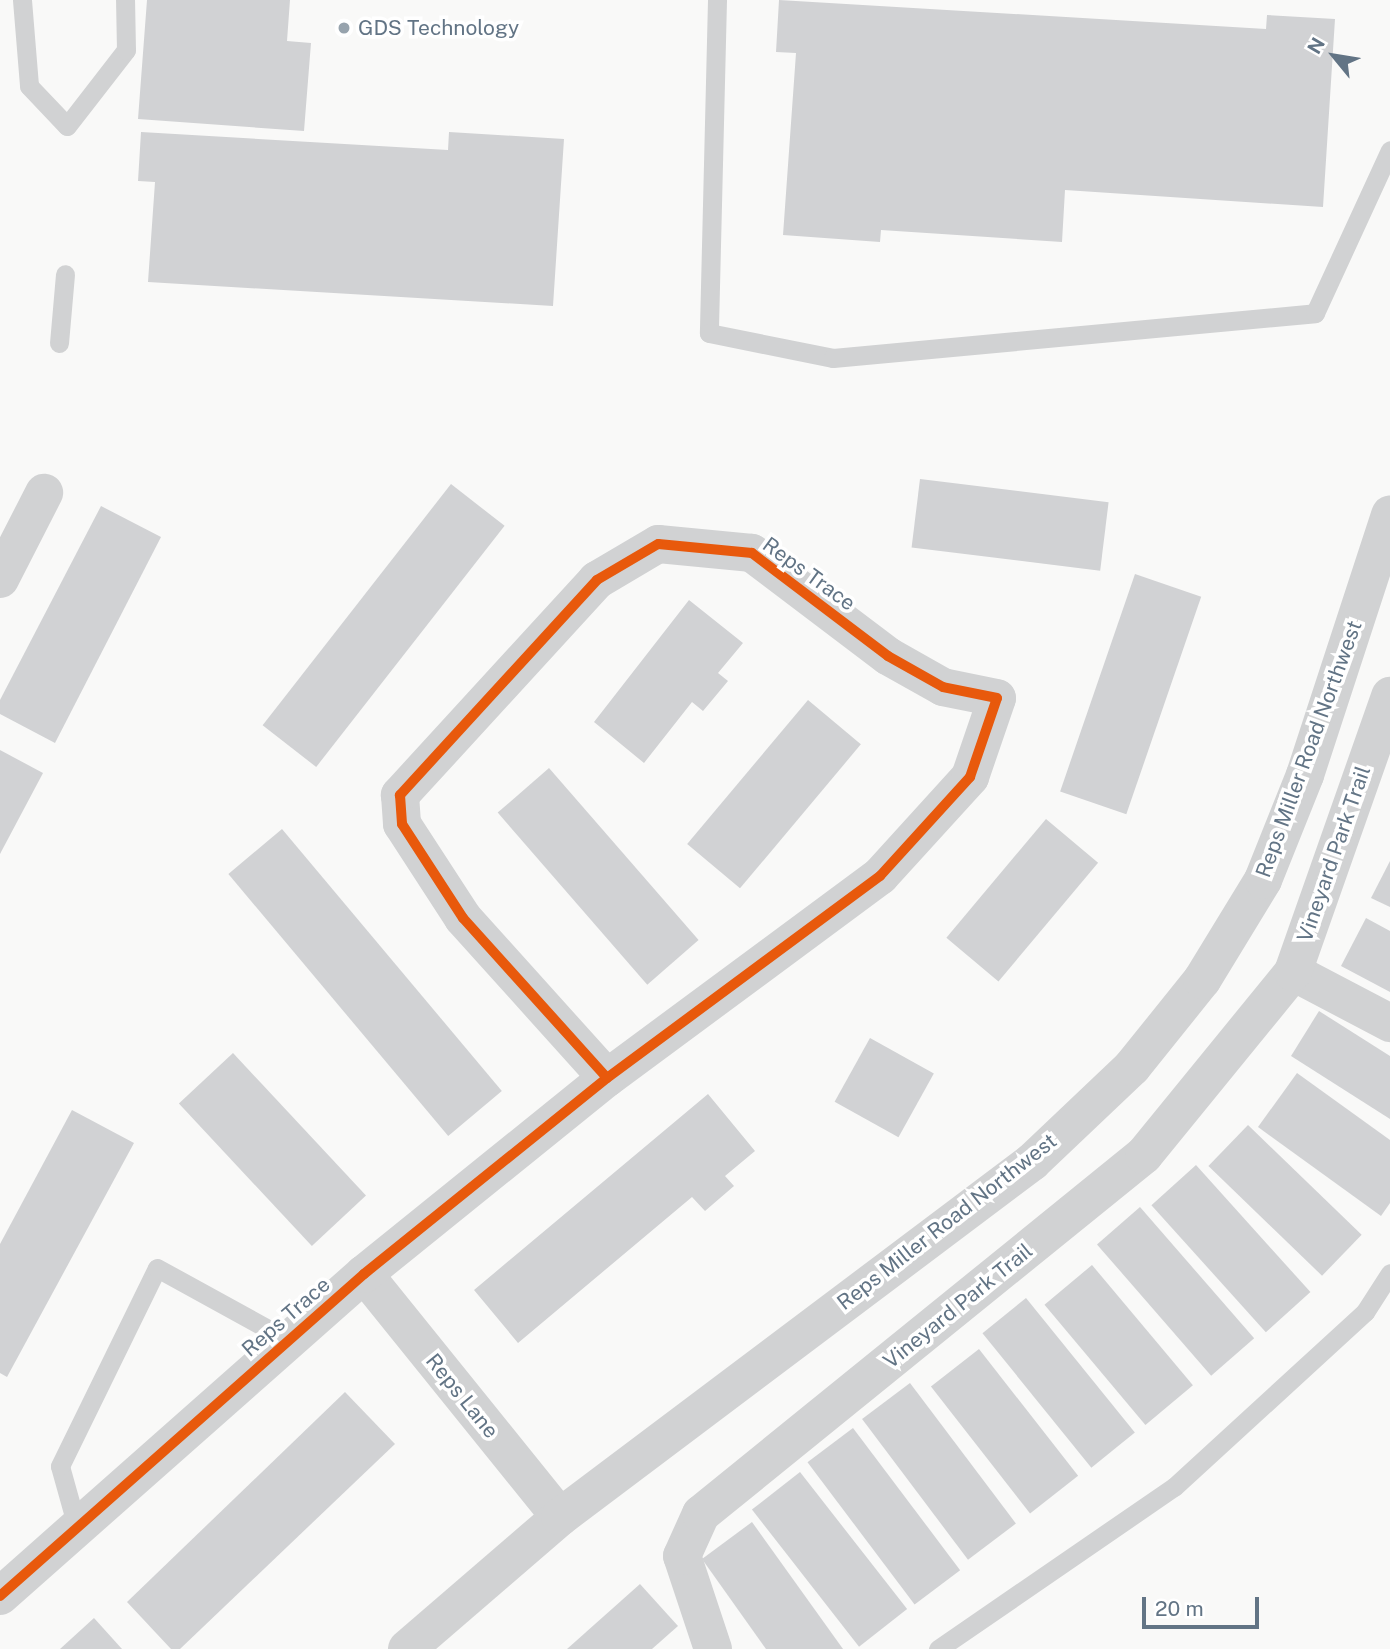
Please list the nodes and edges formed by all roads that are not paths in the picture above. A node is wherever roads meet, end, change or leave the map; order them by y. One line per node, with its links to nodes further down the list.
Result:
1 (22, 0): 2 (lane)
2 (125, 0)
3 (722, 4): 4 (lane)
4 (1390, 150)
5 (65, 274): 6 (lane)
6 (59, 343)
7 (44, 493): 9 (street)
8 (1390, 515): 17 (street, Reps Miller Road Northwest)
9 (0, 579)
10 (1390, 696): 11 (street, Vineyard Park Trail)
11 (1293, 972): 12 (street); 21 (street, Vineyard Park Trail)
12 (1390, 1023)
13 (607, 1078): 13 (street, Reps Trace); 14 (street, Reps Trace)
14 (364, 1273): 16 (street, Reps Trace); 17 (street, Reps Lane)
15 (1390, 1273): 22 (lane)
16 (288, 1340): 18 (street, Reps Trace); 18 (lane)
17 (560, 1517): 20 (street, Reps Miller Road Northwest)
18 (77, 1527): 19 (street, Reps Trace)
19 (0, 1596)
20 (407, 1649)
21 (713, 1649)
22 (938, 1649)

